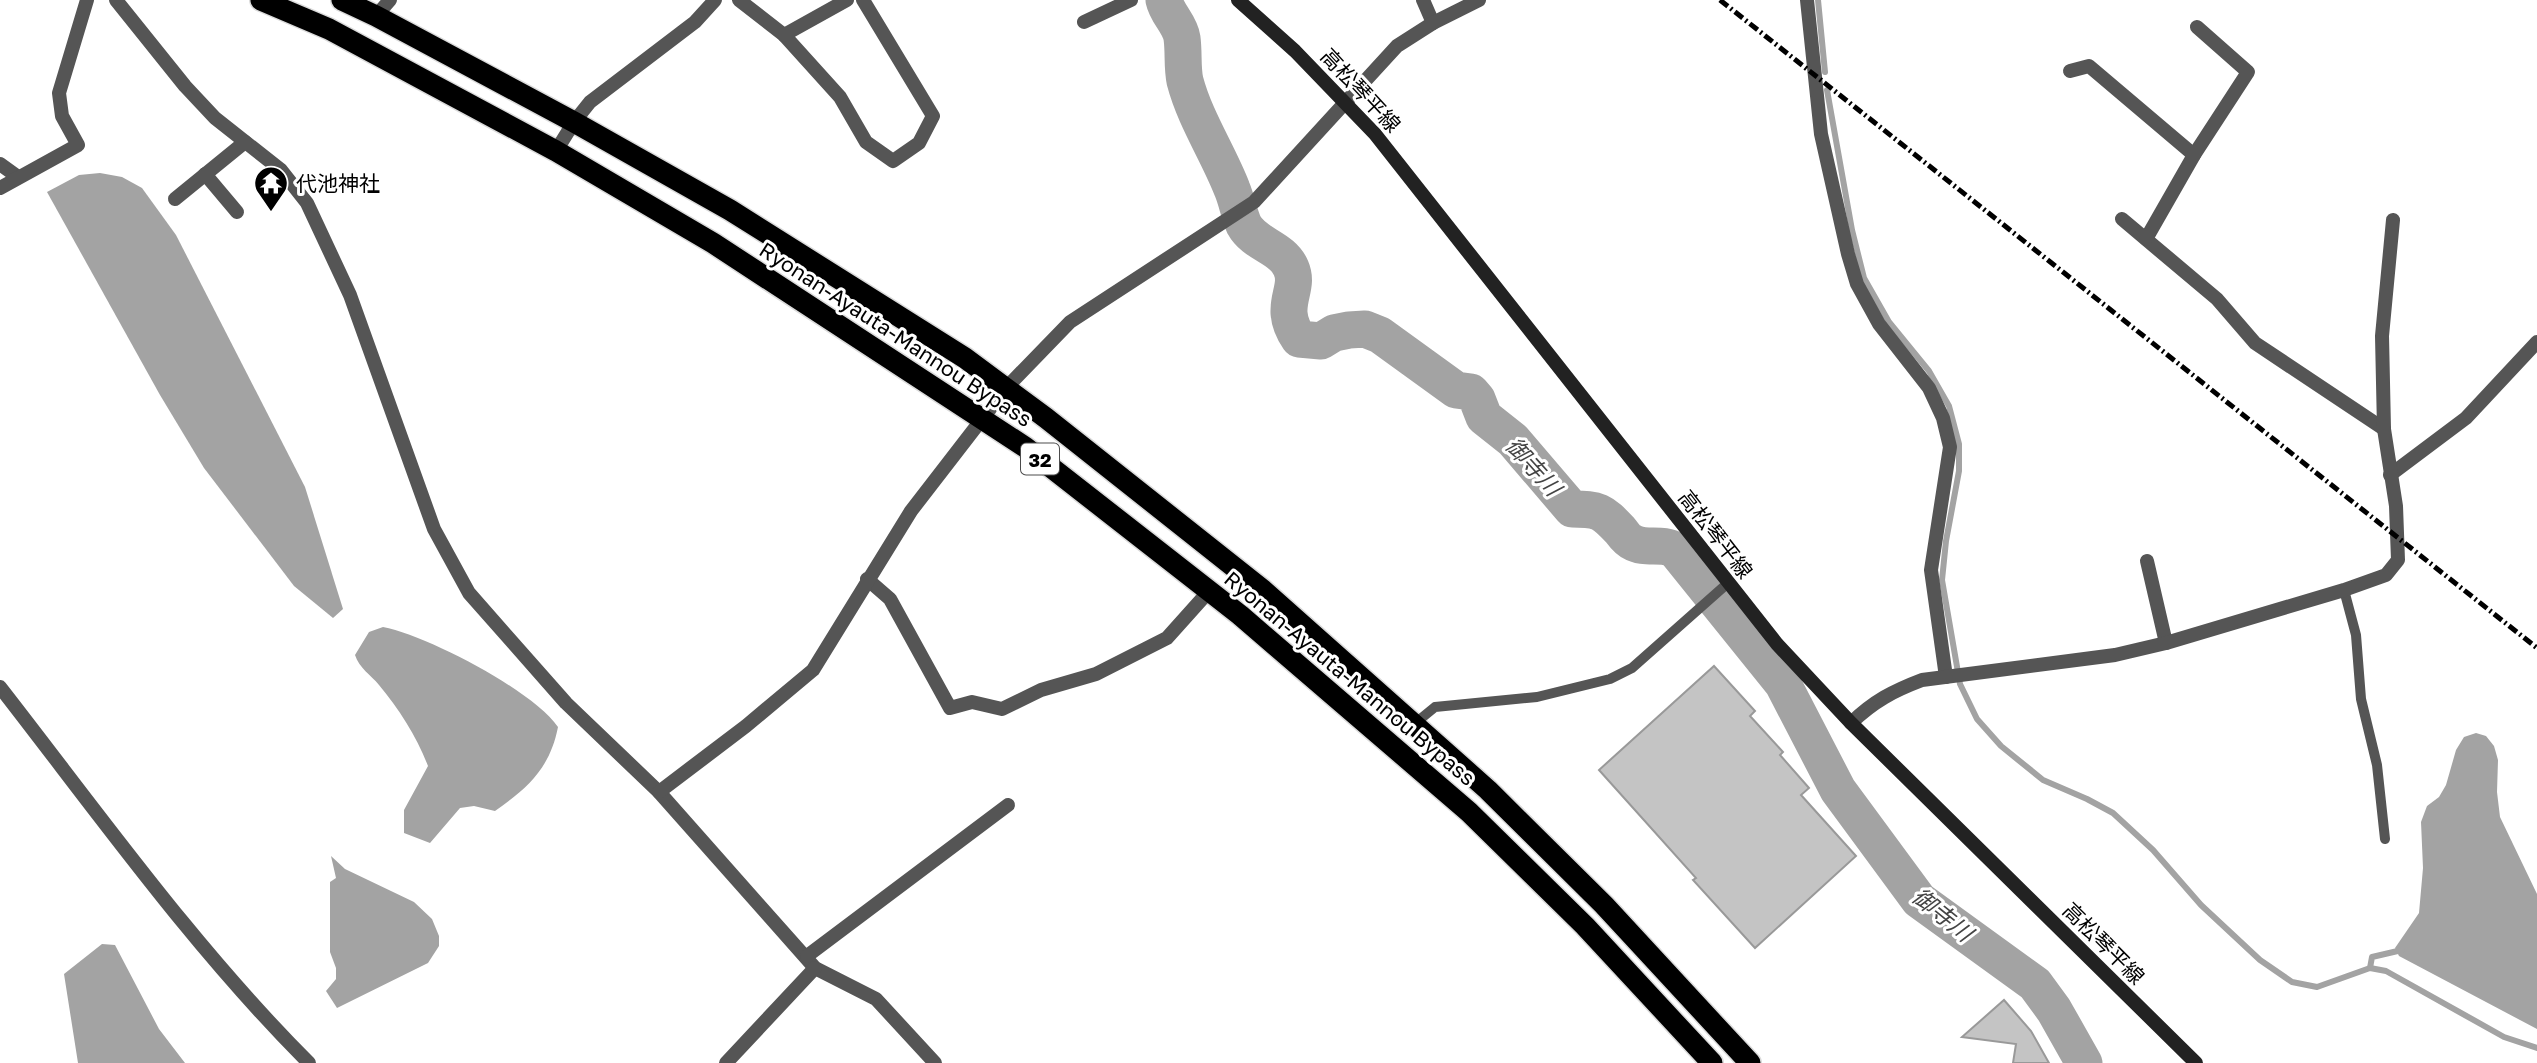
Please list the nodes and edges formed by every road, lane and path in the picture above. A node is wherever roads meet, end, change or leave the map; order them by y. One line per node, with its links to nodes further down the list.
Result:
1 (88, 0): 27 (street)
2 (116, 0): 22 (street)
3 (261, 0): 23 (highway, Ryonan-Ayauta-Mannou Bypass / 32)
4 (342, 0): 14 (highway, Ryonan-Ayauta-Mannou Bypass / 32)
5 (715, 0): 21 (street)
6 (739, 0): 18 (street)
7 (847, 0): 18 (street)
8 (863, 0): 18 (street)
9 (1238, 0): 20 (main road, 高松琴平線)
10 (1423, 0): 16 (street)
11 (1479, 0): 16 (street)
12 (1807, 0): 45 (street)
13 (1122, 2): 15 (street)
14 (383, 8): 21 (highway, Ryonan-Ayauta-Mannou Bypass / 32)
15 (1084, 22)
16 (1433, 23): 20 (street)
17 (2197, 27): 24 (street)
18 (784, 35)
19 (2070, 71): 24 (street)
20 (1346, 102): 35 (street); 41 (main road, 高松琴平線)
21 (574, 122): 23 (street); 35 (highway, Ryonan-Ayauta-Mannou Bypass / 32)
22 (245, 142): 26 (street); 49 (street)
23 (556, 151): 36 (highway, Ryonan-Ayauta-Mannou Bypass / 32)
24 (2194, 155): 33 (street)
25 (0, 164): 27 (street)
26 (205, 174): 29 (street); 30 (street)
27 (18, 177): 28 (street)
28 (0, 188)
29 (175, 199)
30 (237, 212)
31 (2122, 219): 33 (street)
32 (2393, 220): 37 (street)
33 (2146, 239): 37 (street)
34 (2537, 342): 38 (street)
35 (1006, 388): 36 (street); 48 (highway, Ryonan-Ayauta-Mannou Bypass / 32)
36 (981, 418): 40 (street); 42 (highway, Ryonan-Ayauta-Mannou Bypass / 32)
37 (2384, 429): 38 (street)
38 (2390, 475): 43 (street)
39 (2147, 561): 44 (street)
40 (867, 579): 42 (street); 49 (street)
41 (1723, 587): 47 (main road, 高松琴平線); 48 (lane)
42 (1210, 590): 56 (highway, Ryonan-Ayauta-Mannou Bypass / 32)
43 (2344, 590): 44 (street); 51 (lane)
44 (2166, 643): 45 (street)
45 (1955, 675): 47 (street)
46 (0, 687): 53 (street)
47 (1851, 723): 58 (main road, 高松琴平線)
48 (1413, 725): 57 (highway, Ryonan-Ayauta-Mannou Bypass / 32)
49 (659, 792): 52 (street)
50 (1008, 805): 52 (street)
51 (2385, 839)
52 (811, 962): 54 (street); 55 (street)
53 (309, 1063)
54 (726, 1063)
55 (935, 1063)
56 (1713, 1063)
57 (1750, 1063)
58 (2196, 1063)

